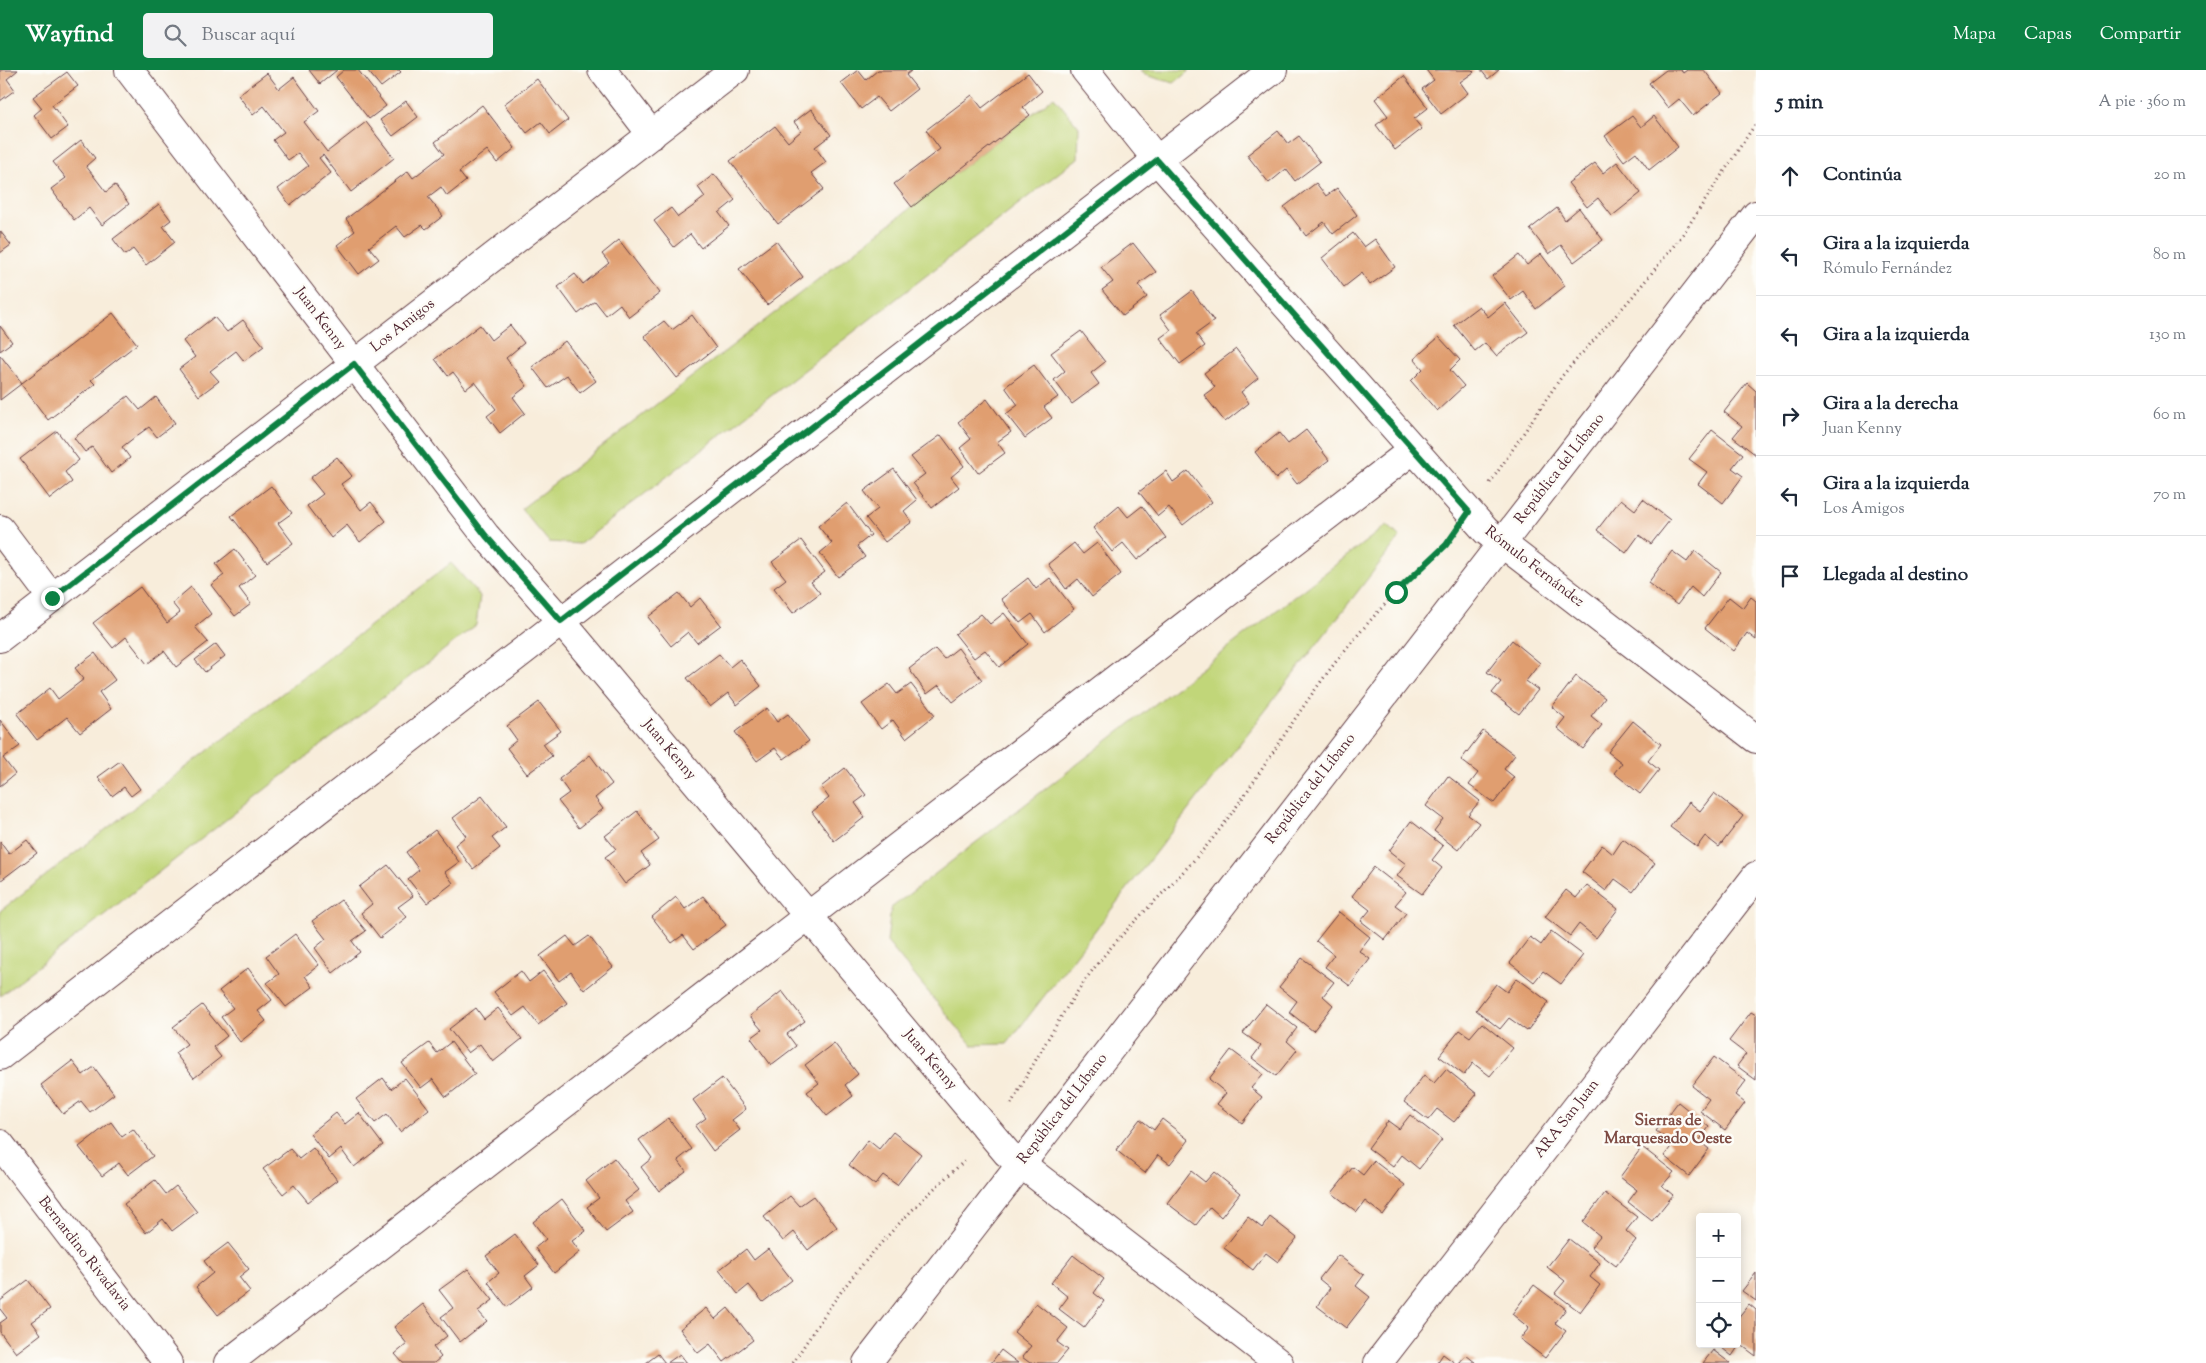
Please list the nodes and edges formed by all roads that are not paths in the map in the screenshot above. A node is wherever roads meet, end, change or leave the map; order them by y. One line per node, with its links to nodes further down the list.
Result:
1 (129, 70): 9 (street, Juan Kenny)
2 (602, 70): 6 (street)
3 (735, 70): 6 (street, Los Amigos)
4 (1085, 70): 7 (street, Rómulo Fernández)
5 (1273, 70): 7 (street)
6 (652, 135): 9 (street, Los Amigos)
7 (1157, 160): 10 (street, Rómulo Fernández); 14 (street)
8 (1756, 215): 12 (street, República del Líbano)
9 (354, 364): 13 (street, Los Amigos); 14 (street, Juan Kenny)
10 (1414, 449): 12 (street, Rómulo Fernández); 18 (street)
11 (0, 529): 13 (street)
12 (1502, 543): 16 (street, Rómulo Fernández); 21 (street, República del Líbano)
13 (52, 598): 15 (street, Los Amigos)
14 (561, 621): 18 (street, Juan Kenny); 19 (street)
15 (0, 638)
16 (1756, 740)
17 (1756, 876): 26 (street, ARA San Juan)
18 (808, 916): 21 (street, Juan Kenny); 23 (street)
19 (0, 1056)
20 (0, 1144): 22 (street, Bernardino Rivadavia)
21 (1021, 1163): 24 (street, República del Líbano); 25 (street, Juan Kenny)
22 (168, 1363)
23 (228, 1363)
24 (867, 1363)
25 (1279, 1363)
26 (1378, 1363)

